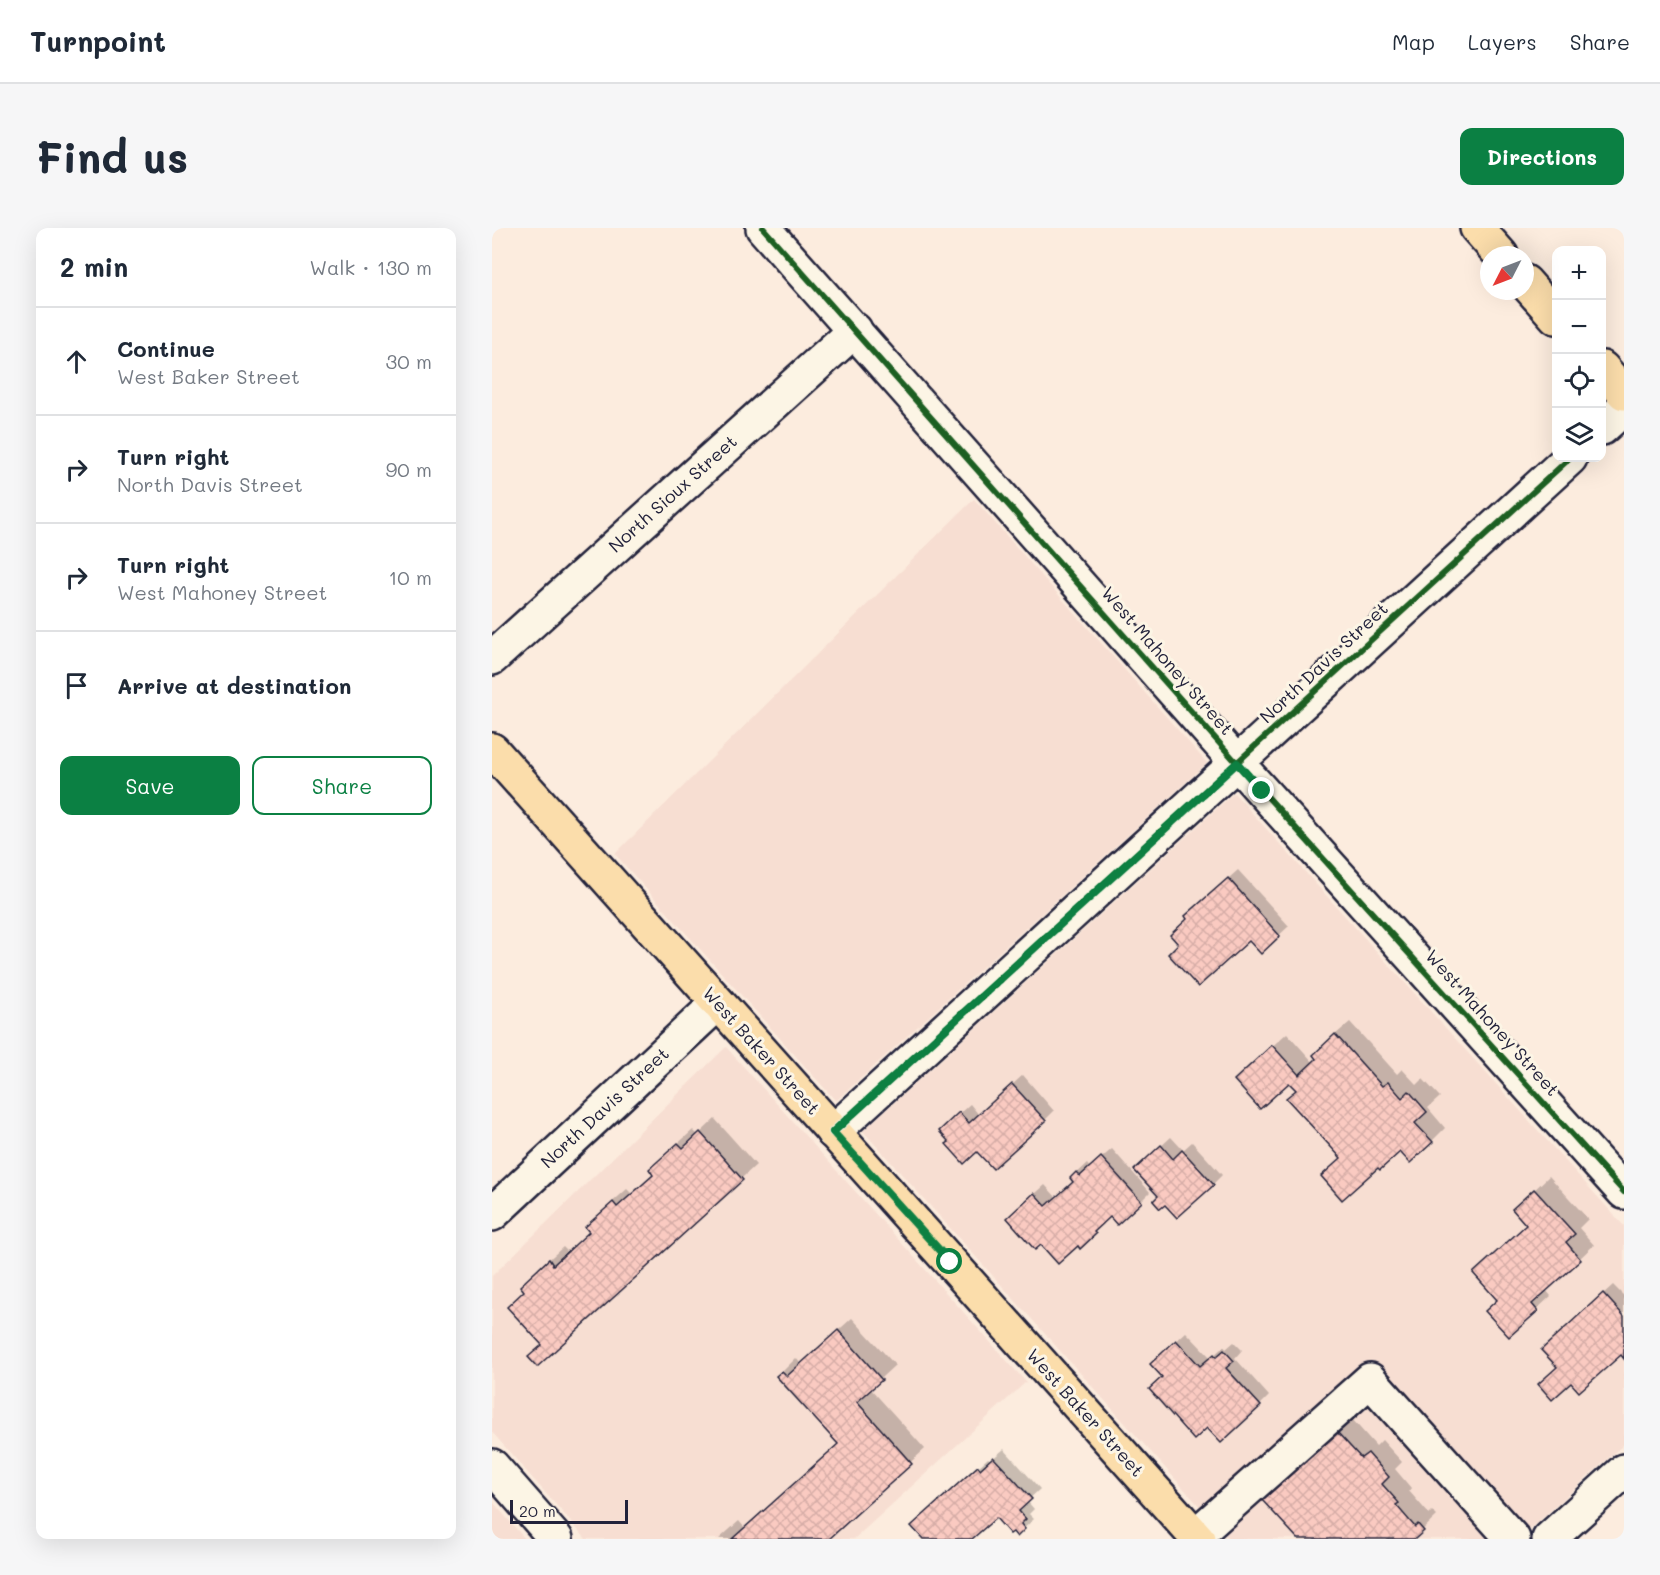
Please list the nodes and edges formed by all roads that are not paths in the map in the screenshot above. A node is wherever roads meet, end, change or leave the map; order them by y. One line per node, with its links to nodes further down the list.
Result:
1 (763, 228): 6 (street, West Mahoney Street)
2 (1477, 228): 3 (main road)
3 (1493, 246)
4 (1534, 292): 5 (main road)
5 (1552, 312)
6 (855, 330): 12 (street, North Sioux Street); 14 (street, West Mahoney Street)
7 (1606, 373): 8 (main road)
8 (1624, 393)
9 (1624, 408): 10 (street)
10 (1606, 424)
11 (1566, 462): 14 (street, North Davis Street)
12 (492, 658)
13 (492, 750): 15 (main road, West Baker Street)
14 (1237, 763): 16 (street, North Davis Street); 17 (street, West Mahoney Street)
15 (718, 1003): 16 (main road, West Baker Street); 18 (street, North Davis Street)
16 (833, 1132): 21 (main road, West Baker Street)
17 (1624, 1192)
18 (492, 1214)
19 (492, 1466): 22 (street)
20 (1624, 1472): 24 (street)
21 (1197, 1537): 23 (street)
22 (556, 1539)
23 (1513, 1539)
24 (1549, 1539)

